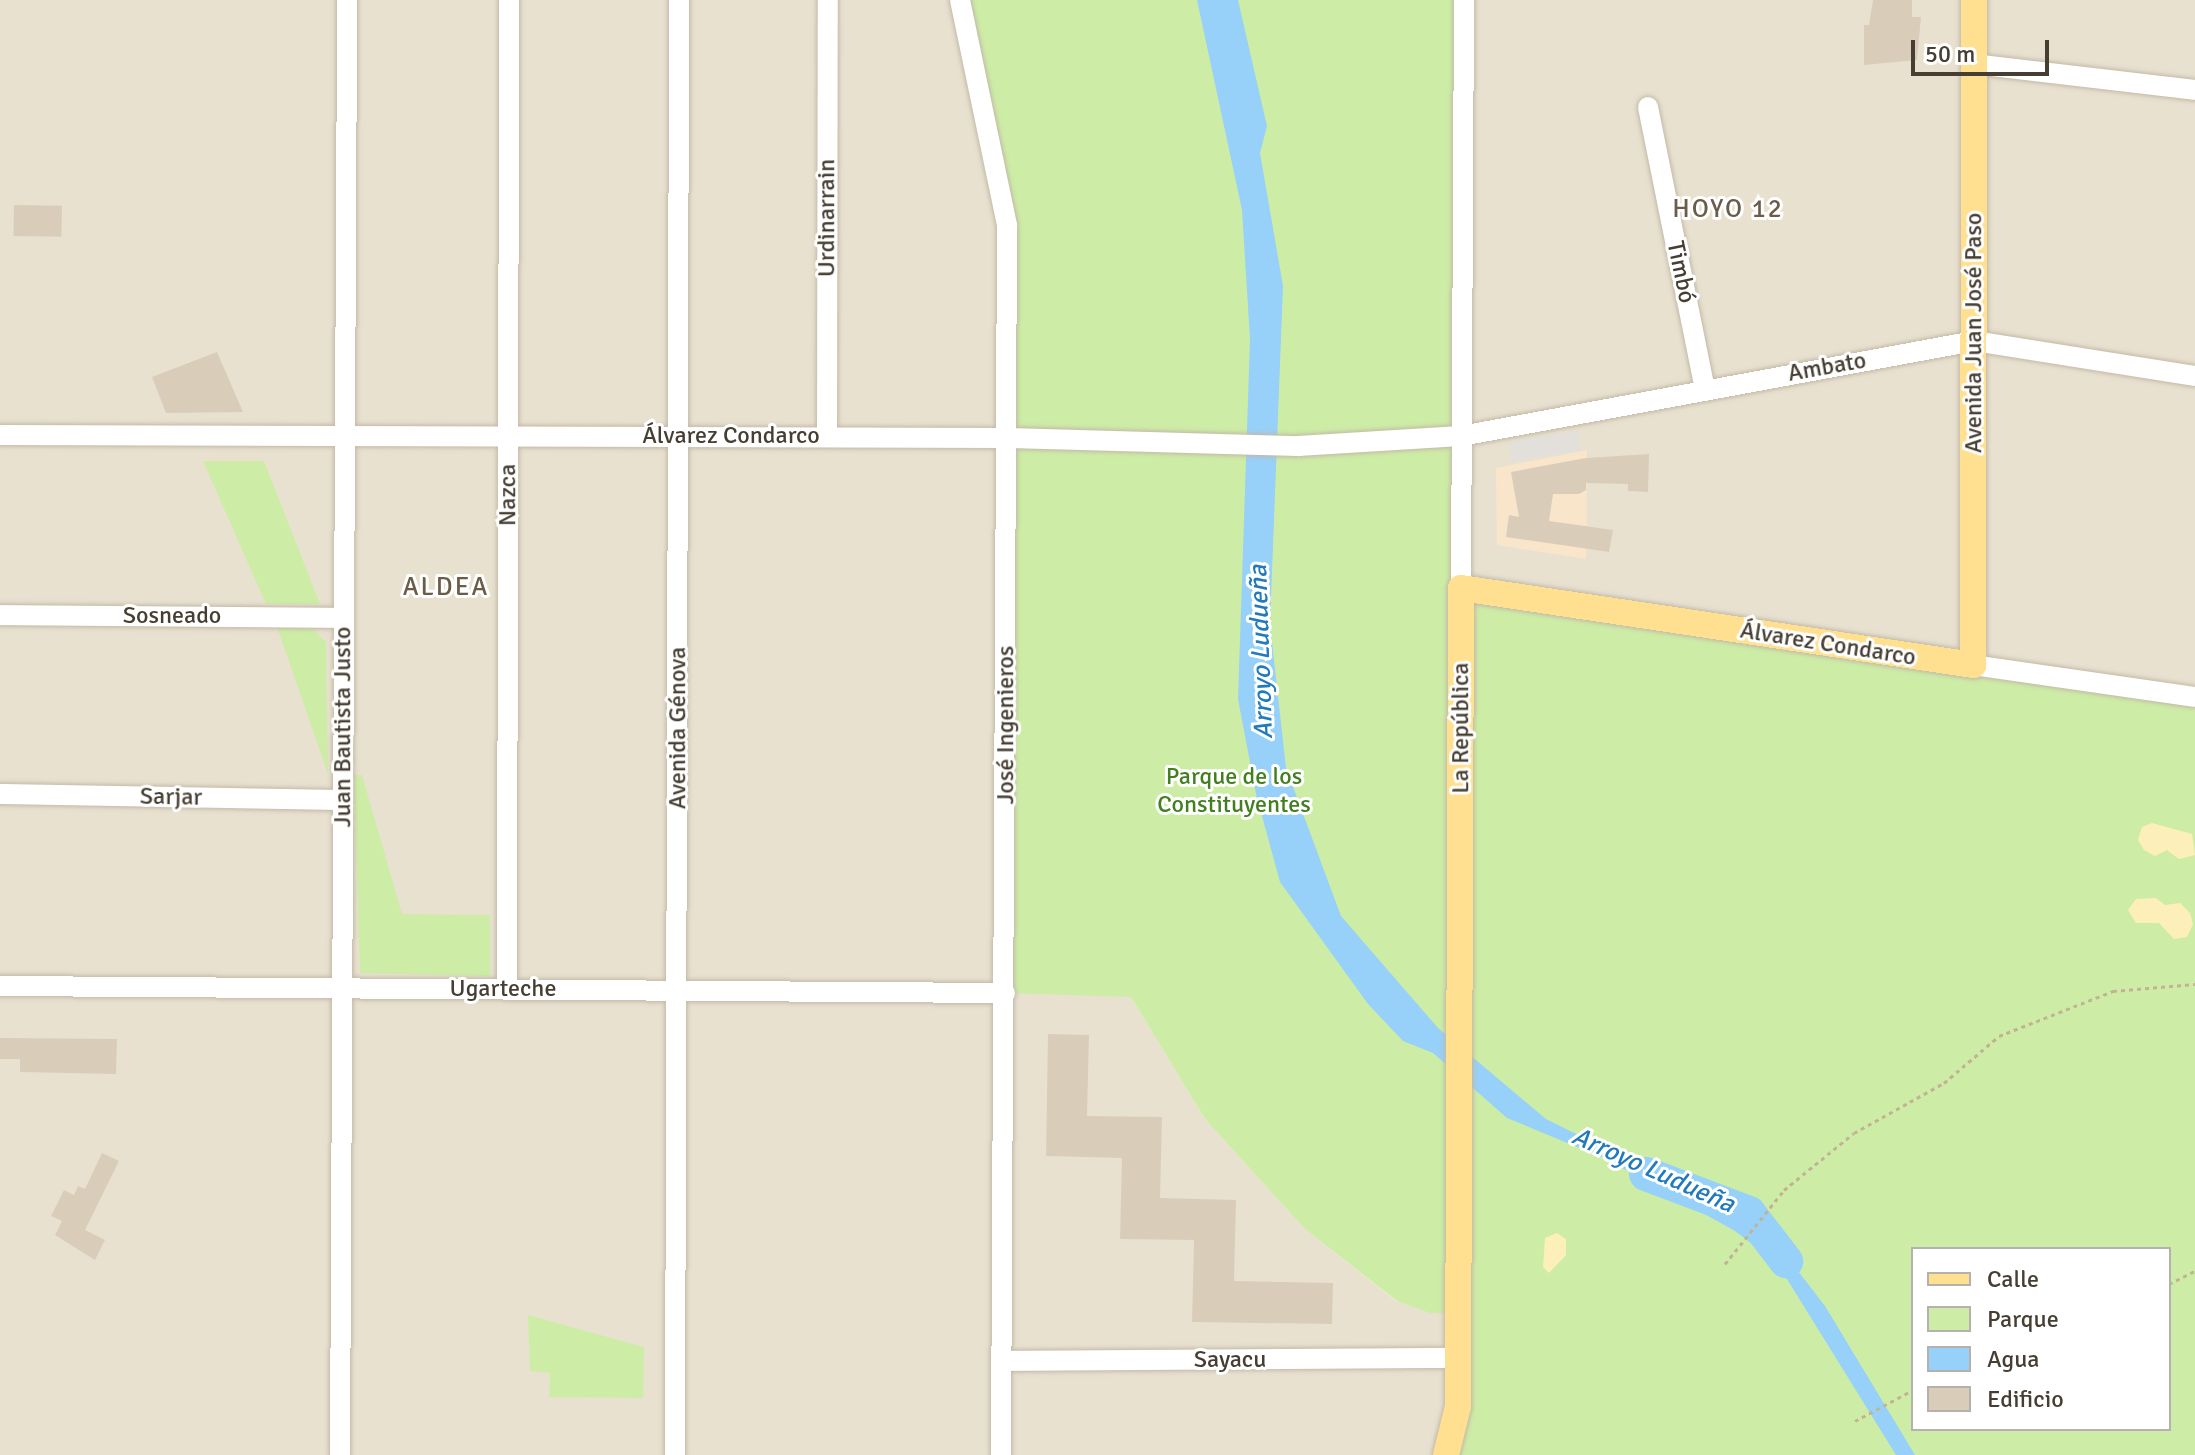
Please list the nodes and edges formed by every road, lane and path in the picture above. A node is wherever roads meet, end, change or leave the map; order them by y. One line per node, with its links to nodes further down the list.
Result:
1 (347, 0): 15 (street, Juan Bautista Justo)
2 (509, 0): 16 (street, Nazca)
3 (679, 0): 17 (street, Avenida Génova)
4 (828, 0): 18 (street, Urdinarrain)
5 (960, 0): 20 (street, José Ingenieros)
6 (1464, 0): 19 (street, La República)
7 (1974, 0): 8 (main road, Avenida Juan José Paso)
8 (1974, 64): 9 (street); 11 (main road, Avenida Juan José Paso)
9 (2195, 90)
10 (1648, 107): 13 (street, Timbó)
11 (1974, 341): 12 (street, Ambato); 13 (street, Ambato); 24 (main road, Avenida Juan José Paso)
12 (2195, 376)
13 (1705, 389): 19 (street, Ambato)
14 (0, 435): 15 (street, Álvarez Condarco)
15 (345, 436): 16 (street, Álvarez Condarco); 23 (street, Juan Bautista Justo)
16 (508, 436): 17 (street, Álvarez Condarco); 31 (street, Nazca)
17 (678, 436): 18 (street, Álvarez Condarco); 32 (street, Avenida Génova)
18 (827, 436): 20 (street, Álvarez Condarco)
19 (1461, 436): 20 (street, Álvarez Condarco); 21 (street, La República)
20 (1007, 438): 33 (street, José Ingenieros)
21 (1461, 588): 24 (main road, Álvarez Condarco); 37 (main road, La República)
22 (0, 615): 23 (street, Sosneado)
23 (344, 618): 27 (street, Juan Bautista Justo)
24 (1973, 665): 25 (street, Álvarez Condarco)
25 (2195, 697)
26 (0, 794): 27 (street, Sarjar)
27 (343, 800): 30 (street, Juan Bautista Justo)
28 (2195, 984): 34 (path)
29 (0, 986): 30 (street, Ugarteche)
30 (342, 989): 31 (street, Ugarteche); 41 (street, Juan Bautista Justo)
31 (507, 989): 32 (street, Ugarteche)
32 (677, 990): 33 (street, Ugarteche); 42 (street, Avenida Génova)
33 (1005, 993): 38 (street, José Ingenieros)
34 (1725, 1264)
35 (2195, 1271): 36 (path)
36 (2171, 1283)
37 (1458, 1358): 38 (street, Sayacu); 44 (main road, La República)
38 (1002, 1361): 43 (street, José Ingenieros)
39 (1911, 1391): 40 (path)
40 (1855, 1421)
41 (340, 1455)
42 (675, 1455)
43 (1001, 1455)
44 (1446, 1455)

